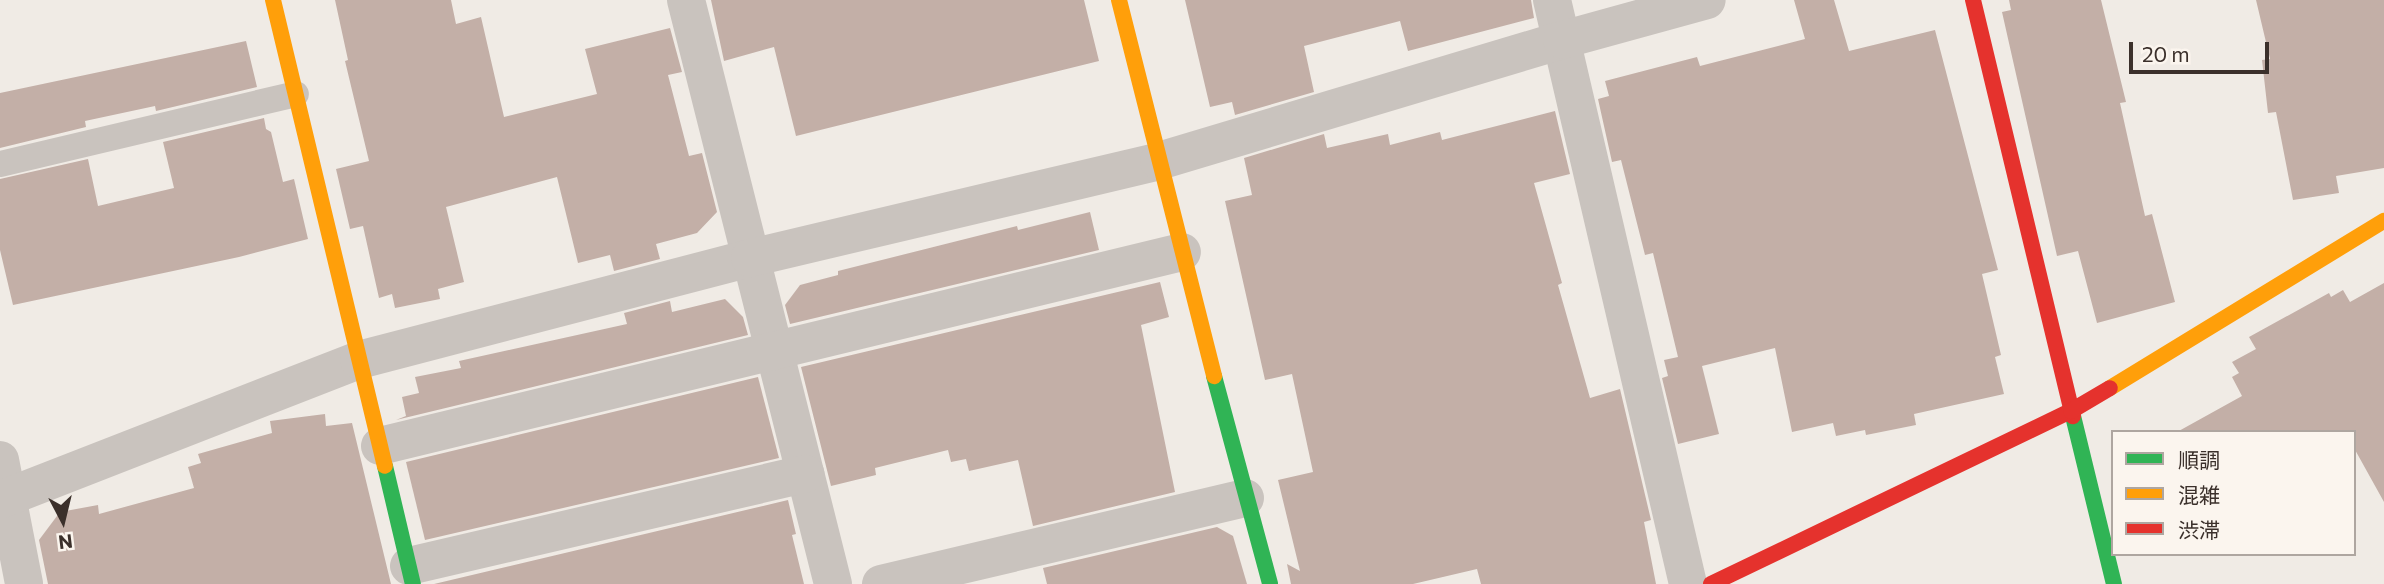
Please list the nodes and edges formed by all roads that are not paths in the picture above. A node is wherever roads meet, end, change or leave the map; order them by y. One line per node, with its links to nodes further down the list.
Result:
1 (273, 0): 8 (street)
2 (686, 0): 13 (street)
3 (1119, 0): 9 (street)
4 (1552, 0): 7 (street)
5 (1707, 0): 7 (street)
6 (1973, 0): 16 (street)
7 (1562, 40): 9 (street); 27 (street)
8 (296, 94): 10 (lane); 15 (street)
9 (1158, 161): 12 (street); 13 (street)
10 (0, 164)
11 (2384, 221): 16 (street)
12 (1182, 252): 14 (street); 20 (street)
13 (750, 257): 14 (street); 15 (street)
14 (774, 350): 17 (street); 19 (street)
15 (359, 360): 17 (street); 21 (street)
16 (2071, 411): 28 (street); 29 (street)
17 (380, 446): 22 (street)
18 (0, 460): 21 (street)
19 (805, 474): 22 (street); 24 (street)
20 (1245, 498): 25 (street); 26 (street)
21 (5, 499): 23 (street)
22 (411, 575)
23 (24, 584)
24 (833, 584)
25 (881, 584)
26 (1270, 584)
27 (1688, 584)
28 (1710, 584)
29 (2114, 584)

